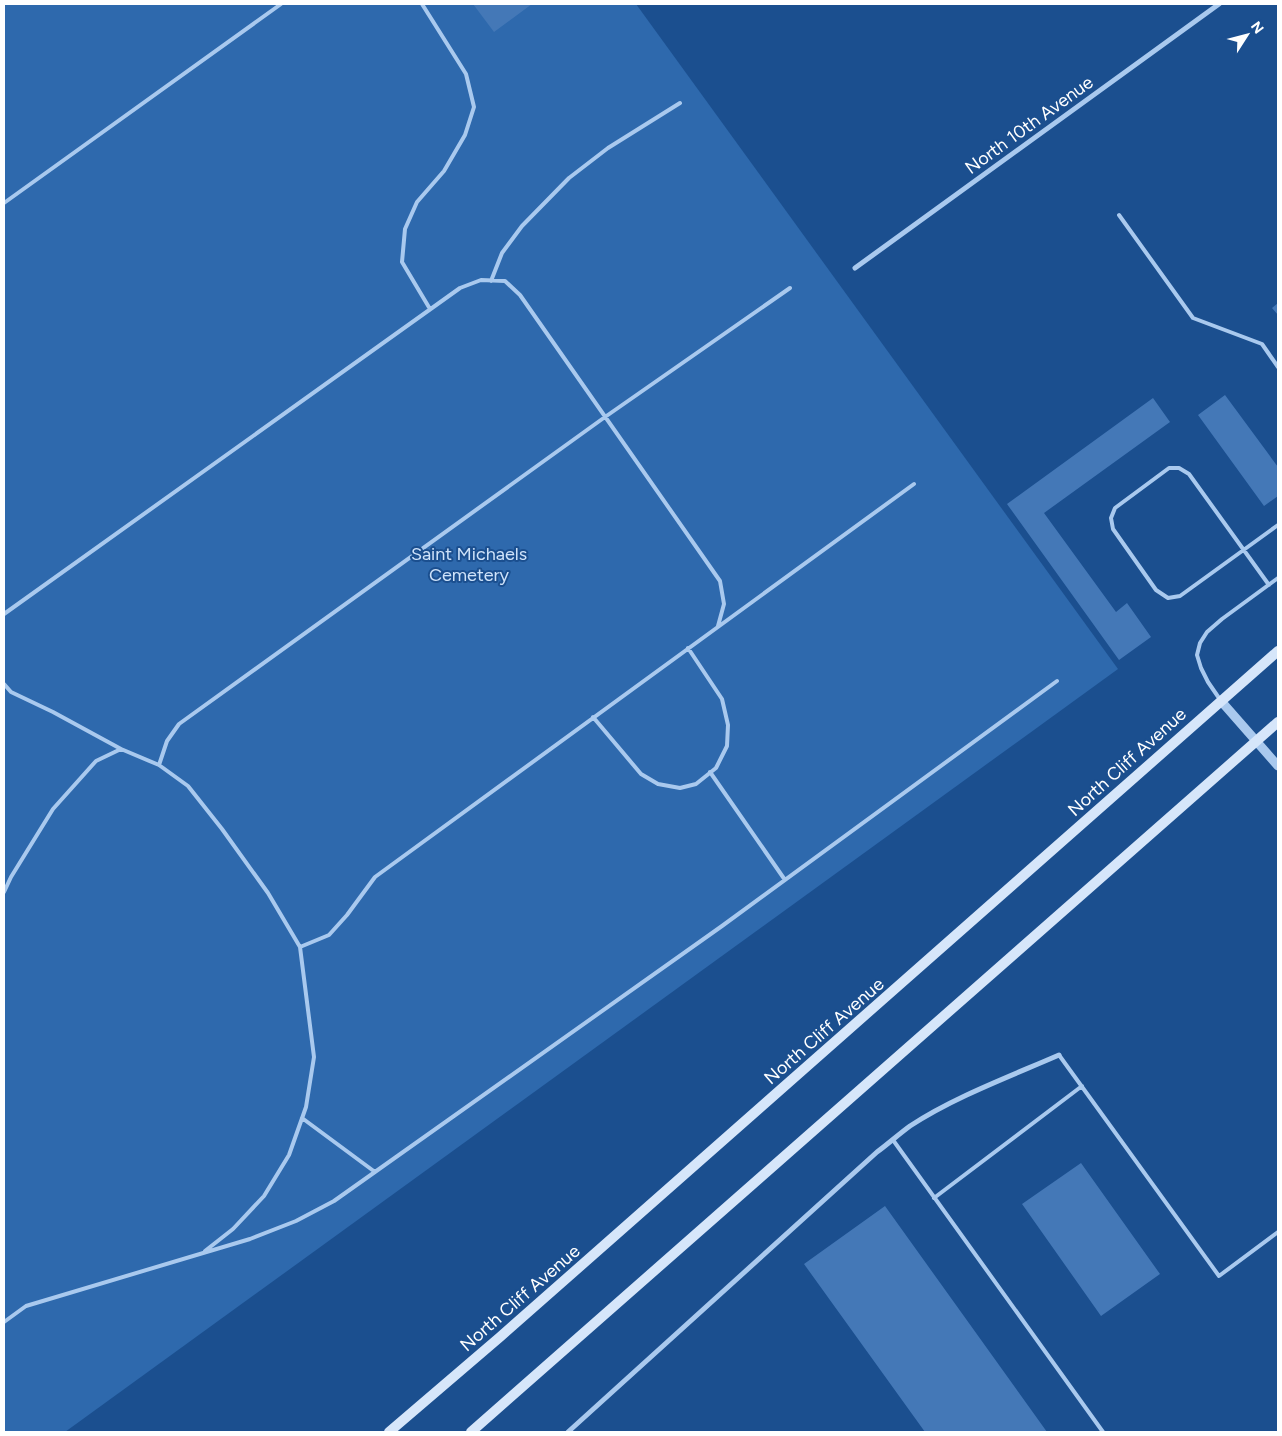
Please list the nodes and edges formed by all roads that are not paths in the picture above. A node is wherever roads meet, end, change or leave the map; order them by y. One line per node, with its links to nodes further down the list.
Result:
1 (281, 4): 5 (lane)
2 (422, 4): 10 (lane)
3 (1219, 4): 7 (street, North 10th Avenue)
4 (680, 103): 8 (lane)
5 (4, 203)
6 (1119, 215): 11 (lane)
7 (855, 268)
8 (491, 281): 10 (lane); 12 (lane)
9 (790, 288): 12 (lane)
10 (430, 309): 18 (lane)
11 (1278, 367)
12 (605, 417): 19 (lane); 29 (lane)
13 (914, 484): 19 (lane)
14 (1278, 525): 15 (lane)
15 (1244, 550): 15 (lane); 17 (lane)
16 (1278, 578): 17 (lane)
17 (1269, 585): 24 (lane)
18 (4, 614)
19 (718, 626): 20 (lane)
20 (688, 648): 25 (lane); 31 (lane)
21 (1278, 652): 24 (main road, North Cliff Avenue)
22 (1057, 681): 32 (lane)
23 (4, 684): 28 (lane)
24 (1221, 700): 27 (street); 44 (main road, North Cliff Avenue)
25 (593, 717): 31 (lane); 34 (lane)
26 (1278, 722): 27 (main road)
27 (1256, 741): 30 (street); 45 (main road)
28 (121, 749): 29 (lane); 33 (lane)
29 (159, 765): 34 (lane)
30 (1278, 766)
31 (710, 772): 32 (lane)
32 (785, 880): 39 (lane)
33 (4, 892)
34 (300, 947): 37 (lane)
35 (1059, 1056): 36 (lane); 38 (street)
36 (1082, 1086): 40 (lane); 41 (lane)
37 (302, 1118): 39 (lane); 42 (lane)
38 (893, 1140): 40 (lane); 46 (street)
39 (376, 1172): 42 (lane)
40 (934, 1198): 47 (lane)
41 (1278, 1232)
42 (203, 1253): 43 (lane)
43 (4, 1322)
44 (389, 1432)
45 (471, 1432)
46 (568, 1432)
47 (1103, 1432)

